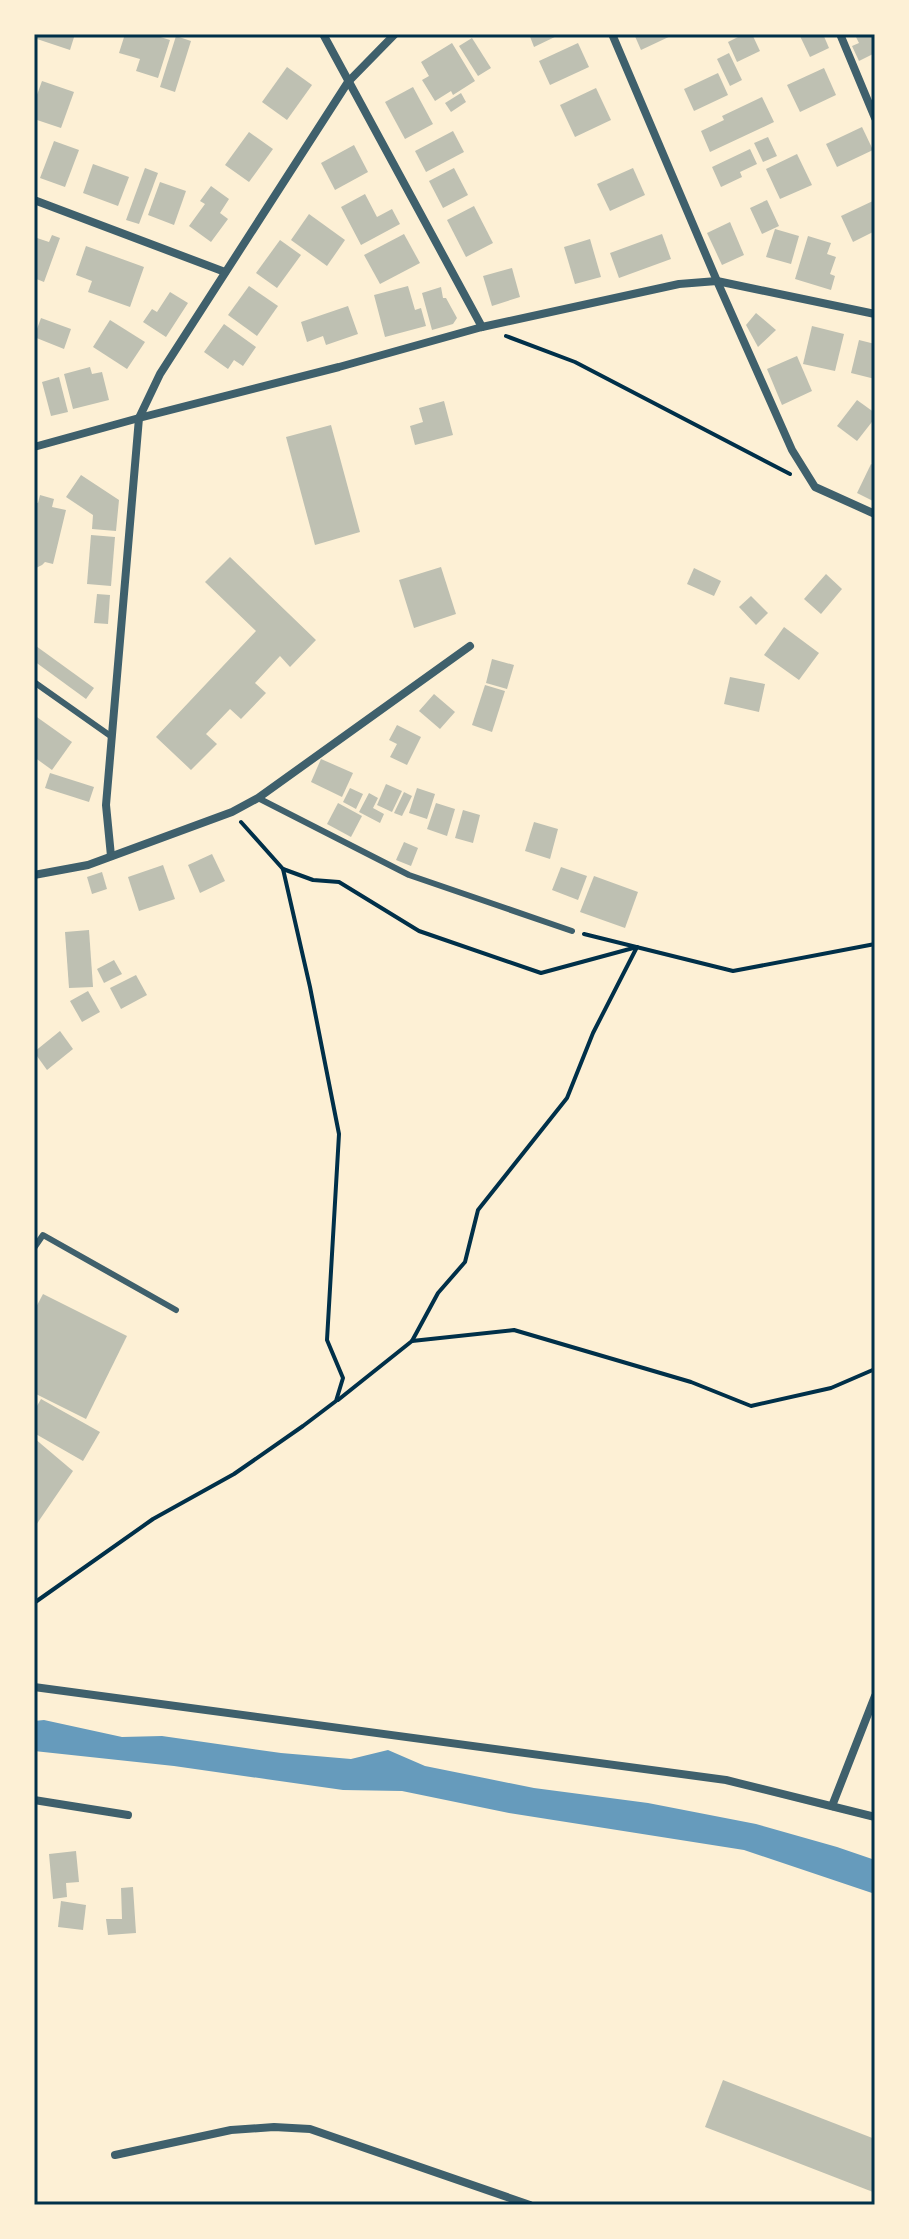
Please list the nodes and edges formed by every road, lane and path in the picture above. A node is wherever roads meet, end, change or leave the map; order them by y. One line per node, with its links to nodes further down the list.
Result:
1 (323, 34): 5 (street)
2 (395, 34): 5 (street)
3 (612, 34): 9 (street)
4 (840, 34): 6 (street)
5 (348, 82): 8 (street); 11 (street)
6 (875, 118)
7 (34, 200): 8 (street)
8 (225, 272): 12 (street)
9 (717, 281): 10 (street); 11 (street); 14 (street)
10 (875, 314)
11 (482, 327): 12 (street); 14 (path)
12 (139, 418): 13 (street); 18 (street)
13 (34, 447)
14 (815, 487): 15 (street)
15 (875, 514)
16 (470, 646): 19 (street)
17 (34, 682): 18 (lane)
18 (112, 737): 21 (street)
19 (258, 798): 20 (street); 24 (lane)
20 (232, 812): 21 (street); 22 (path)
21 (111, 856): 23 (street)
22 (283, 869): 26 (path); 31 (path)
23 (34, 875)
24 (572, 931): 26 (path)
25 (875, 944): 26 (path)
26 (637, 947): 29 (path)
27 (34, 1248): 28 (lane)
28 (176, 1310)
29 (412, 1341): 30 (path); 31 (path)
30 (875, 1369)
31 (336, 1401): 32 (path)
32 (34, 1603)
33 (34, 1687): 36 (street)
34 (875, 1696): 36 (street)
35 (34, 1800): 37 (street)
36 (832, 1806): 38 (street)
37 (128, 1815)
38 (875, 1817)
39 (115, 2155): 40 (street)
40 (530, 2205)

